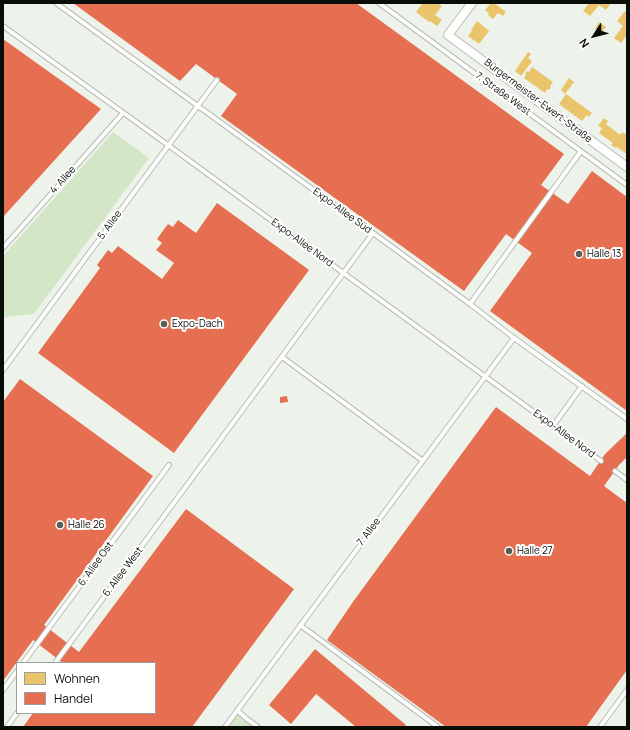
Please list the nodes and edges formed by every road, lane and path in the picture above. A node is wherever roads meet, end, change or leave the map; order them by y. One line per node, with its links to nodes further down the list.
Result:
1 (56, 3): 6 (lane, Expo-Allee Süd)
2 (379, 3): 9 (lane, 7. Straße West)
3 (472, 3): 10 (street, Bürgermeister-Ewert-Straße)
4 (3, 26): 7 (lane, Expo-Allee Nord)
5 (217, 80): 6 (lane, 5. Allee)
6 (198, 105): 8 (lane, 5. Allee); 12 (lane, Expo-Allee Süd)
7 (123, 113): 8 (lane, Expo-Allee Nord); 13 (lane, 4. Allee)
8 (168, 145): 14 (lane, Expo-Allee Nord); 18 (lane, 5. Allee)
9 (581, 151): 11 (lane, 7. Straße West); 15 (lane)
10 (627, 167)
11 (627, 185)
12 (373, 233): 14 (lane, 6. Allee West); 15 (lane, Expo-Allee Süd)
13 (3, 248)
14 (344, 273): 17 (lane, 6. Allee West); 19 (lane, Expo-Allee Nord)
15 (470, 304): 16 (lane, Expo-Allee Süd)
16 (514, 338): 19 (lane, 7. Allee); 20 (lane, Expo-Allee Süd)
17 (282, 357): 23 (lane); 30 (lane, 6. Allee West)
18 (3, 370)
19 (486, 376): 22 (lane, Expo-Allee Nord); 23 (lane, 7. Allee)
20 (582, 386): 21 (lane, Expo-Allee Süd); 22 (lane)
21 (627, 419)
22 (553, 426): 24 (lane, Expo-Allee Nord)
23 (423, 461): 28 (lane, 7. Allee)
24 (601, 461)
25 (169, 465): 29 (lane, 6. Allee Ost)
26 (615, 471): 27 (lane)
27 (627, 480)
28 (300, 625): 34 (lane, 7. Allee); 39 (lane)
29 (24, 662)
30 (56, 662)
31 (16, 672): 32 (lane)
32 (3, 690)
33 (627, 690): 40 (lane)
34 (237, 710): 37 (lane, 7. Allee); 38 (lane)
35 (16, 714): 36 (lane)
36 (7, 727)
37 (225, 727)
38 (258, 727)
39 (438, 727)
40 (600, 727)

